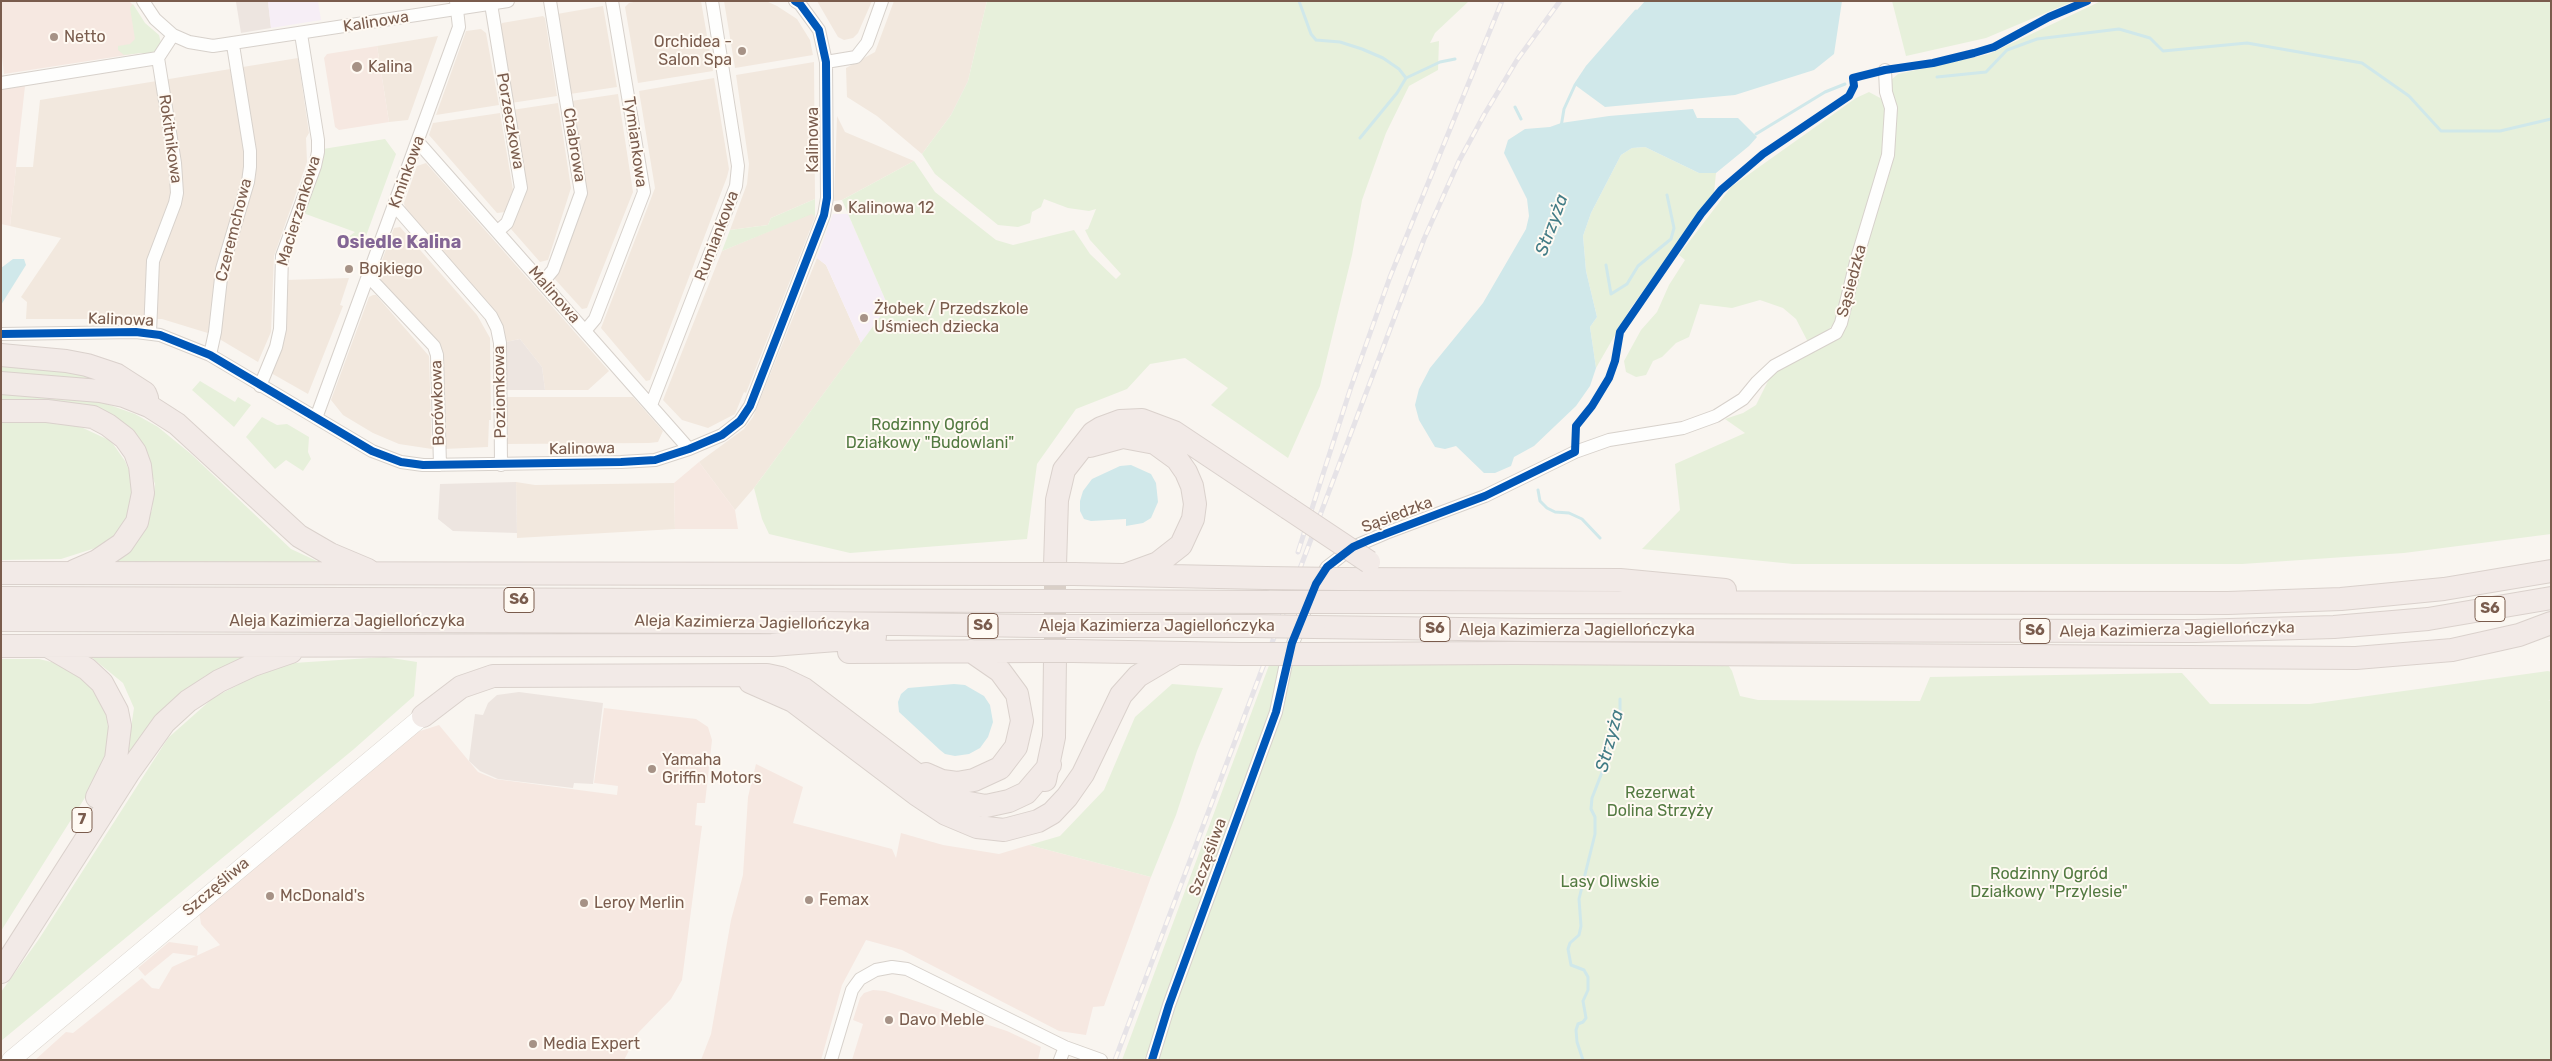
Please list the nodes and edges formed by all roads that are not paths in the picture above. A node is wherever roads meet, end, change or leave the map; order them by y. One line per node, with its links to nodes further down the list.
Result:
1 (143, 1): 11 (street, Kalinowa)
2 (508, 1): 8 (street, Kalinowa)
3 (550, 1): 21 (street, Chabrowa)
4 (612, 1): 22 (street, Tymiankowa)
5 (712, 1): 29 (street, Rumiankowa)
6 (795, 1): 14 (street, Kalinowa)
7 (882, 1): 14 (street)
8 (491, 4): 9 (street, Kalinowa); 19 (street, Porzeczkowa)
9 (457, 5): 10 (street, Kalinowa); 17 (street, Kminkowa)
10 (301, 34): 12 (street, Kalinowa); 28 (street, Macierzankowa)
11 (173, 35): 12 (street, Kalinowa); 13 (street)
12 (233, 45): 26 (street, Czeremchowa)
13 (158, 58): 16 (street); 23 (street, Rokitnikowa)
14 (826, 62): 33 (street, Kalinowa)
15 (1885, 70): 59 (street, Sąsiedzka)
16 (1, 83)
17 (418, 142): 18 (street, Kminkowa); 19 (street, Malinowa)
18 (395, 206): 20 (street, Kminkowa); 36 (street, Poziomkowa)
19 (498, 231): 21 (street, Malinowa)
20 (369, 277): 32 (street, Kminkowa); 35 (street, Borówkowa)
21 (543, 282): 22 (street, Malinowa)
22 (585, 331): 29 (street, Malinowa)
23 (150, 333): 24 (street, Kalinowa); 26 (street, Kalinowa)
24 (1, 334)
25 (1, 355): 30 (highway)
26 (210, 355): 28 (street, Kalinowa)
27 (1, 383): 30 (highway)
28 (260, 386): 32 (street, Kalinowa)
29 (651, 404): 33 (street, Malinowa)
30 (149, 406): 41 (highway)
31 (1, 411): 40 (highway)
32 (316, 418): 35 (street, Kalinowa)
33 (689, 449): 36 (street, Kalinowa)
34 (1080, 450): 37 (highway); 42 (highway); 43 (highway, bridge)
35 (440, 465): 36 (street, Kalinowa)
36 (501, 465)
37 (1056, 571): 41 (highway); 42 (highway)
38 (2551, 571): 46 (highway, Aleja Kazimierza Jagiellończyka / S6)
39 (1, 573): 40 (highway)
40 (70, 573): 41 (highway)
41 (372, 574)
42 (1125, 574): 43 (highway, bridge)
43 (1399, 578): 46 (highway)
44 (1, 598): 46 (highway, Aleja Kazimierza Jagiellończyka / S6, bridge)
45 (2551, 598): 48 (highway, Aleja Kazimierza Jagiellończyka / S6)
46 (1861, 603)
47 (2551, 610): 48 (highway)
48 (2428, 619): 51 (highway, Aleja Kazimierza Jagiellończyka / S6, bridge)
49 (1, 620): 51 (highway, Aleja Kazimierza Jagiellończyka / S6)
50 (2551, 623): 57 (highway, bridge)
51 (929, 626): 52 (highway)
52 (772, 645): 55 (highway); 56 (highway)
53 (1, 646): 54 (highway)
54 (48, 646): 55 (highway); 65 (highway, 7)
55 (311, 646): 66 (highway)
56 (971, 651): 58 (highway); 63 (highway)
57 (1177, 652): 58 (highway); 64 (highway)
58 (1055, 653): 62 (highway)
59 (1286, 663): 72 (street, Szczęśliwa)
60 (735, 676): 61 (highway); 63 (highway); 64 (highway)
61 (423, 716): 69 (street, Szczęśliwa)
62 (1050, 765): 63 (highway); 64 (highway)
63 (913, 772)
64 (946, 814)
65 (1, 948)
66 (1, 972)
67 (1064, 1047): 68 (street); 70 (street); 71 (street)
68 (1097, 1058)
69 (11, 1060)
70 (831, 1060)
71 (1060, 1060)
72 (1152, 1060)

